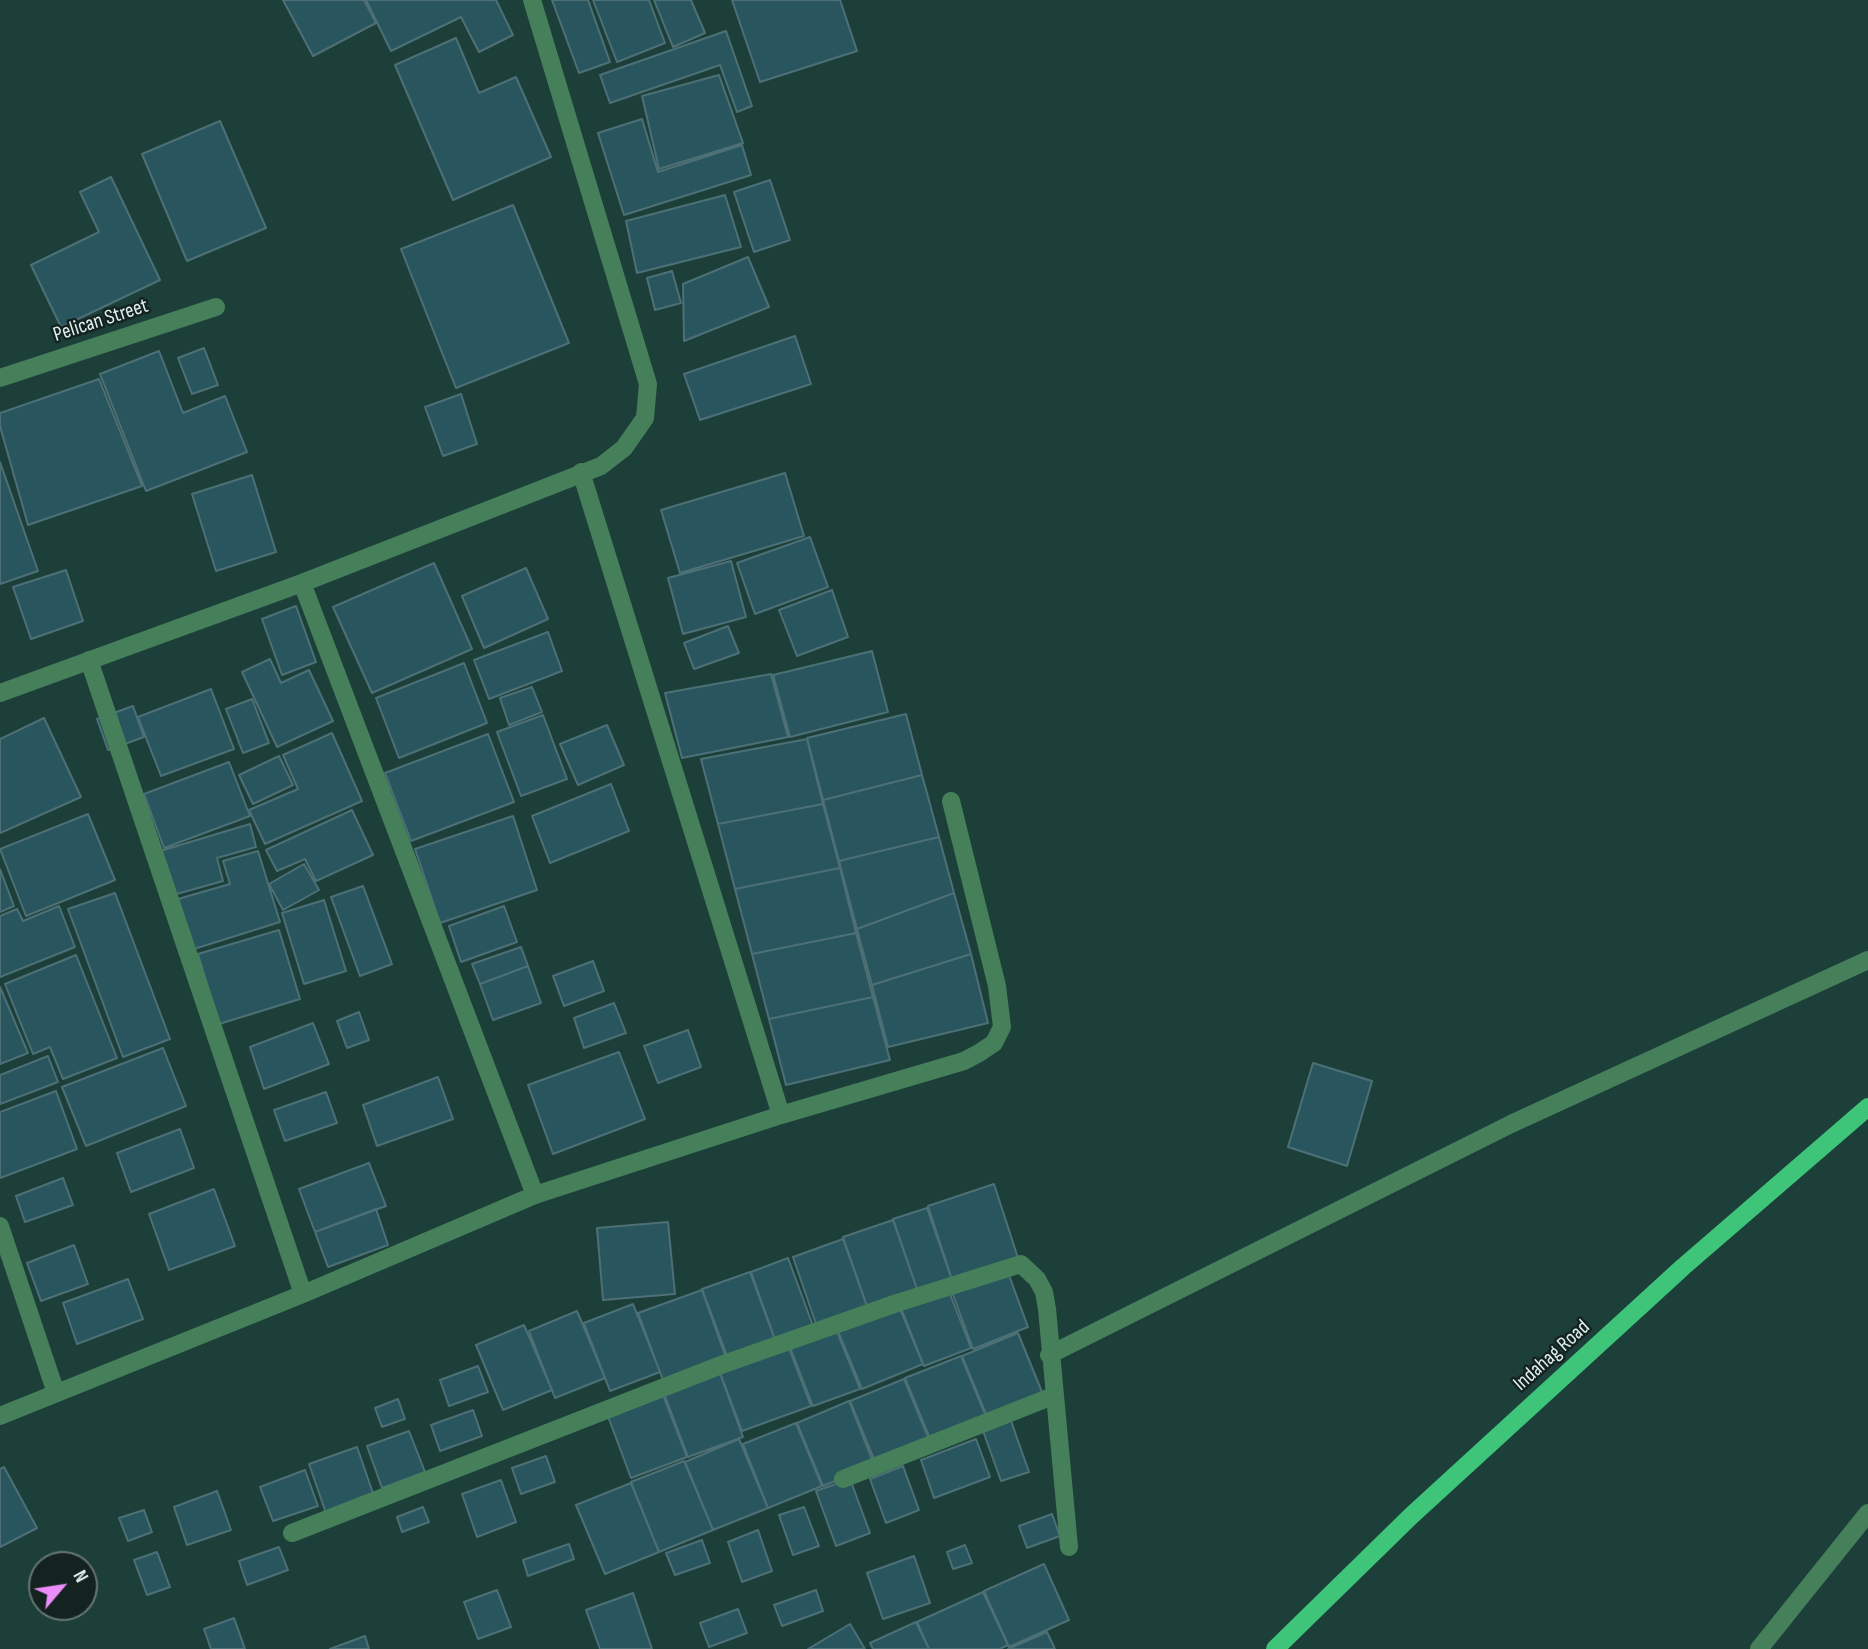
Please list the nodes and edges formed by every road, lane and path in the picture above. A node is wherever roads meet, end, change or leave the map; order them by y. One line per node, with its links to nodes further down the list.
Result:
1 (532, 0): 4 (street)
2 (216, 307): 3 (street, Pelican Street)
3 (0, 378)
4 (581, 472): 5 (street); 11 (street)
5 (302, 583): 6 (street); 12 (street)
6 (89, 660): 7 (street); 14 (street)
7 (0, 692)
8 (951, 800): 11 (street)
9 (1868, 960): 15 (street)
10 (1868, 1107): 23 (main road, Indahag Road)
11 (781, 1115): 12 (street)
12 (534, 1195): 14 (street)
13 (0, 1226): 16 (street)
14 (303, 1294): 16 (street)
15 (1049, 1355): 17 (street); 21 (street)
16 (56, 1393): 18 (street)
17 (1053, 1396): 19 (street); 22 (street)
18 (0, 1416)
19 (843, 1479)
20 (1868, 1513): 24 (street)
21 (292, 1533)
22 (1069, 1546)
23 (1275, 1649)
24 (1759, 1649)

